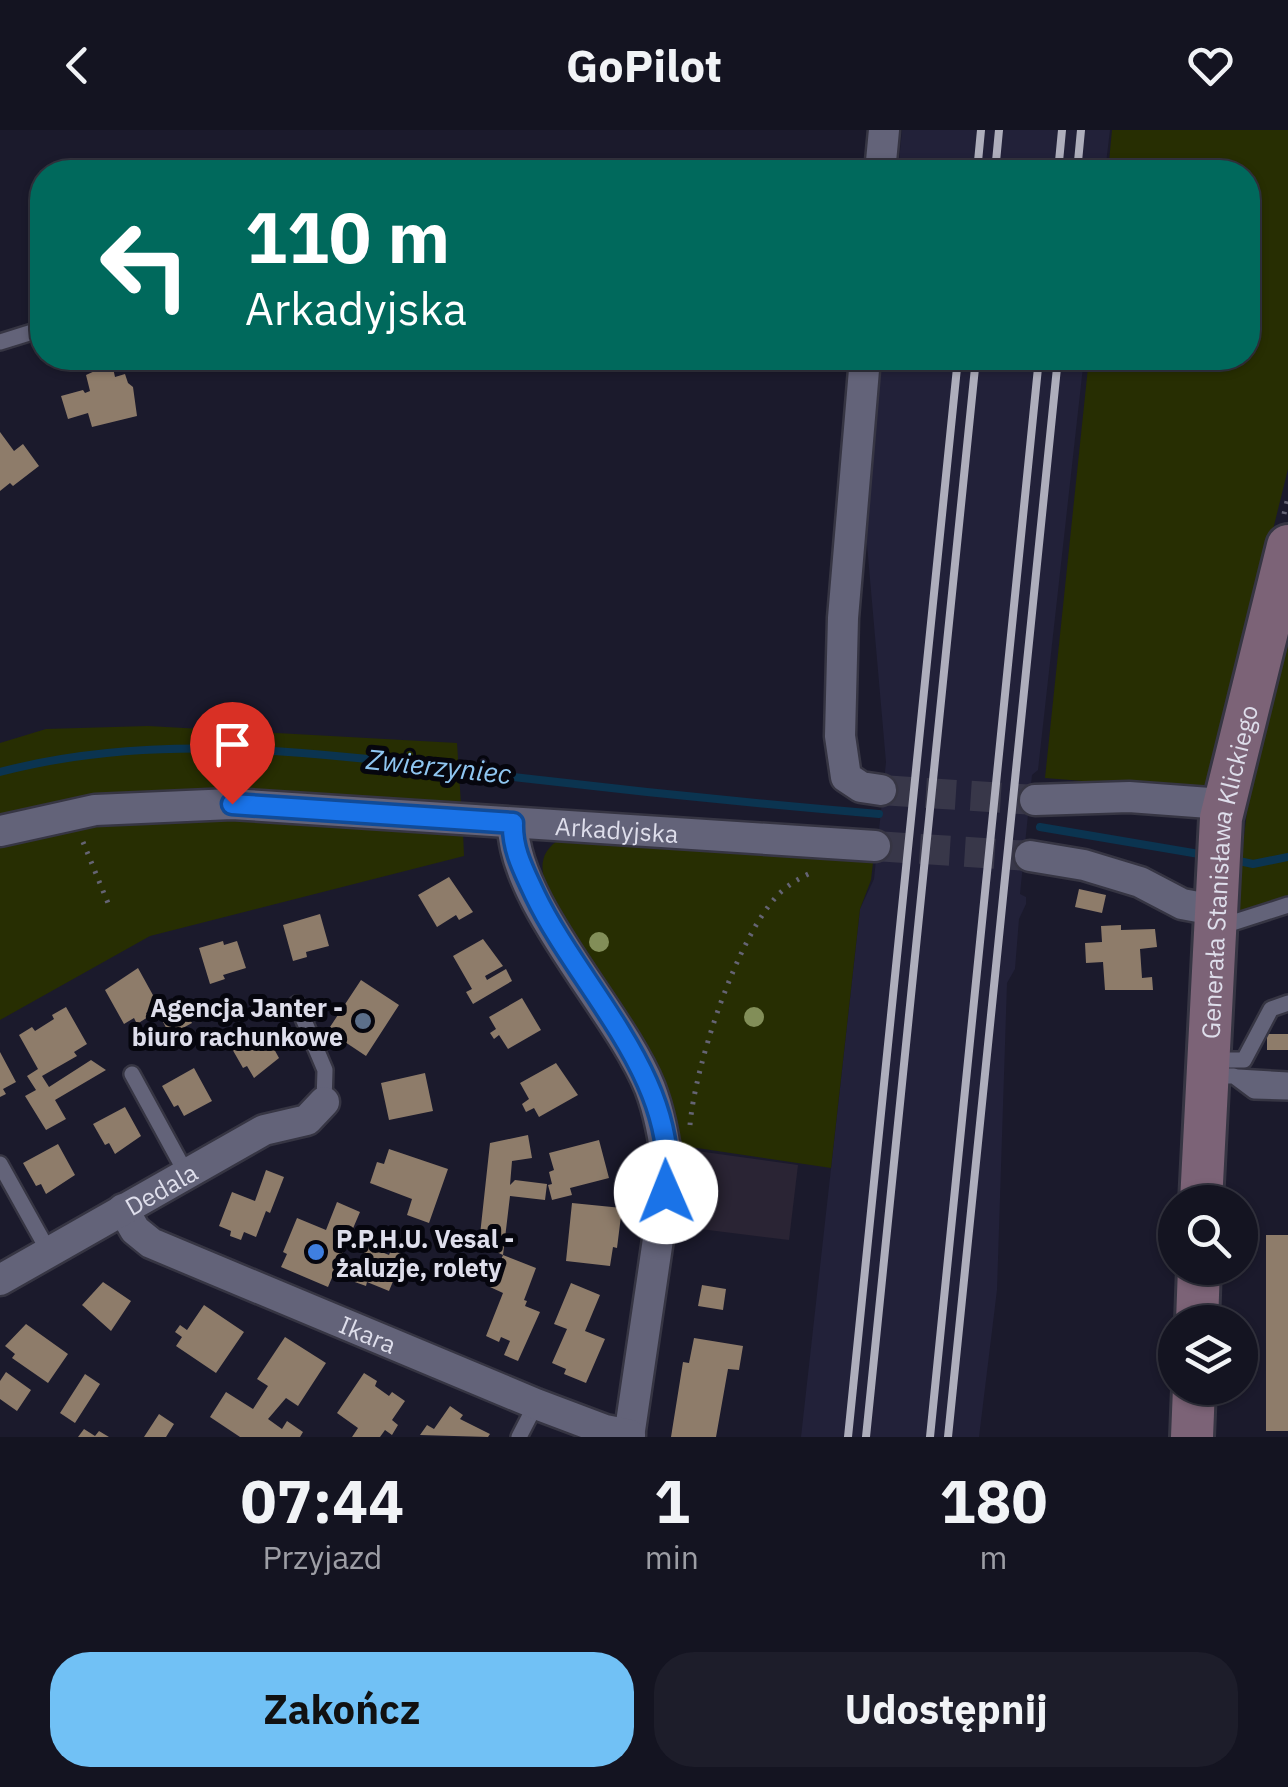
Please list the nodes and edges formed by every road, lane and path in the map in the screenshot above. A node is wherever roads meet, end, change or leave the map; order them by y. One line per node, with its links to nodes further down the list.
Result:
1 (884, 130): 2 (street)
2 (881, 160)
3 (30, 333): 4 (lane)
4 (0, 342)
5 (863, 370): 7 (street)
6 (1288, 546): 9 (street, Generała Stanisława Klickiego)
7 (881, 790)
8 (1035, 800): 9 (street)
9 (1222, 811): 17 (street, Generała Stanisława Klickiego)
10 (72, 814): 11 (street, Arkadyjska); 12 (street, Arkadyjska); 18 (path)
11 (513, 823): 13 (street, Arkadyjska); 35 (street)
12 (0, 831)
13 (875, 846)
14 (1030, 856): 17 (street)
15 (824, 868): 26 (path)
16 (1288, 905): 17 (lane)
17 (1214, 907): 21 (street, Generała Stanisława Klickiego)
18 (110, 908)
19 (1288, 1003): 21 (lane)
20 (297, 1004): 25 (lane)
21 (1216, 1071): 23 (lane); 24 (lane); 29 (street, Generała Stanisława Klickiego)
22 (132, 1074): 28 (lane)
23 (1288, 1080)
24 (1288, 1092)
25 (324, 1102): 28 (street, Dedala)
26 (690, 1133)
27 (0, 1164): 31 (lane)
28 (186, 1173): 30 (street, Dedala)
29 (1203, 1185)
30 (123, 1209): 31 (street, Dedala); 33 (street, Ikara)
31 (49, 1252): 32 (street, Dedala)
32 (0, 1280)
33 (536, 1404): 35 (street, Ikara); 36 (lane)
34 (1193, 1405): 37 (street)
35 (630, 1436)
36 (519, 1437)
37 (1192, 1437)

